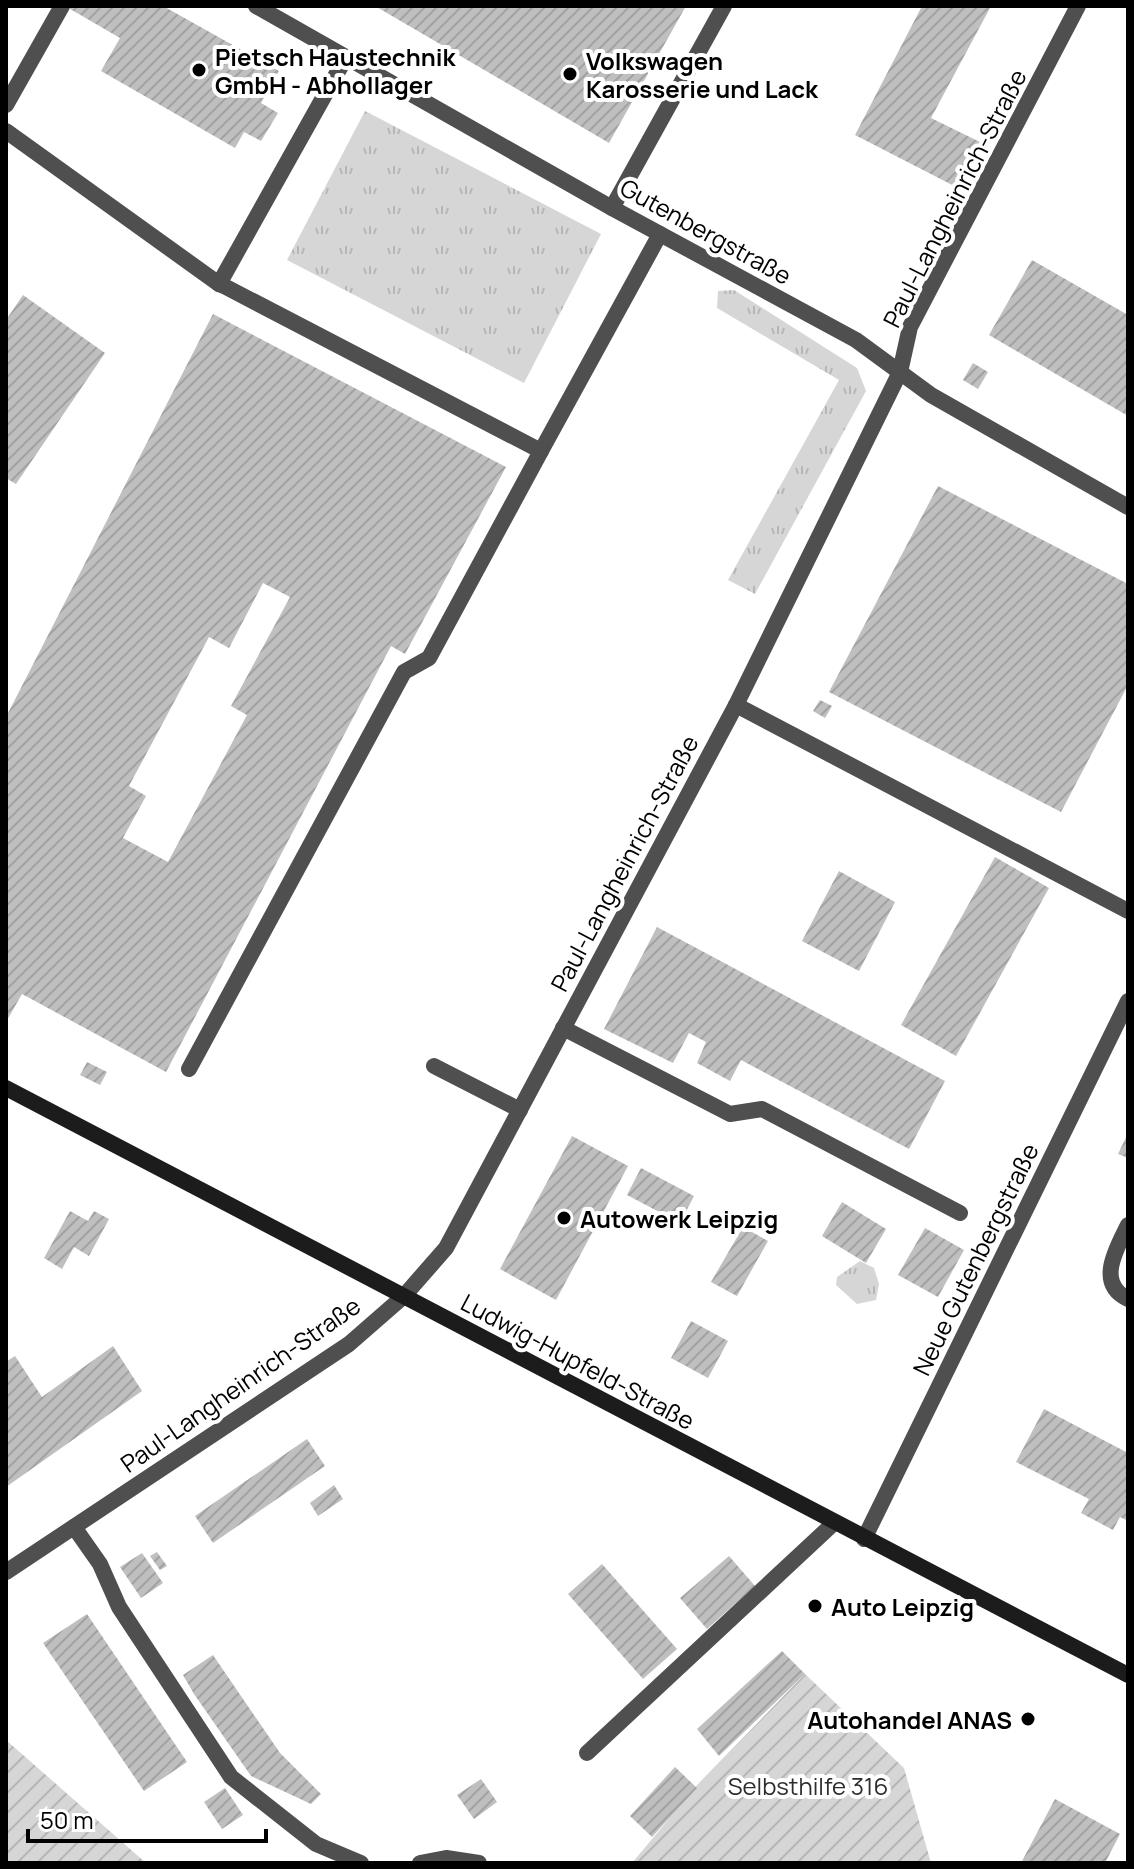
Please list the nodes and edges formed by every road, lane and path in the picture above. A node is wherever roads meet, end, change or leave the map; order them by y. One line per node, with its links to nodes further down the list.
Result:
1 (62, 6): 6 (street)
2 (724, 6): 8 (street)
3 (1078, 6): 11 (street, Paul-Langheinrich-Straße)
4 (260, 7): 5 (street, Gutenbergstraße)
5 (346, 57): 8 (street, Gutenbergstraße); 10 (street)
6 (6, 105)
7 (6, 131): 10 (street)
8 (612, 208): 9 (street, Gutenbergstraße)
9 (660, 234): 11 (street, Gutenbergstraße); 12 (street)
10 (219, 284): 12 (street)
11 (900, 372): 13 (street, Gutenbergstraße); 14 (street, Paul-Langheinrich-Straße)
12 (541, 451): 19 (street)
13 (1128, 507)
14 (736, 705): 15 (street); 17 (street, Paul-Langheinrich-Straße)
15 (1128, 911)
16 (1128, 1001): 28 (street, Neue Gutenbergstraße)
17 (563, 1028): 21 (street, Paul-Langheinrich-Straße); 22 (street)
18 (434, 1066): 21 (street)
19 (189, 1069)
20 (6, 1088): 24 (main road, Ludwig-Hupfeld-Straße)
21 (520, 1110): 24 (street, Paul-Langheinrich-Straße)
22 (960, 1213)
23 (1128, 1225): 25 (street)
24 (404, 1296): 26 (main road, Ludwig-Hupfeld-Straße); 27 (street, Paul-Langheinrich-Straße)
25 (1128, 1299)
26 (834, 1523): 28 (main road, Ludwig-Hupfeld-Straße); 31 (street)
27 (74, 1527): 29 (street, Paul-Langheinrich-Straße); 32 (street)
28 (864, 1539): 30 (main road, Ludwig-Hupfeld-Straße)
29 (6, 1572)
30 (1128, 1675)
31 (587, 1753)
32 (316, 1844): 33 (street); 34 (street)
33 (334, 1863)
34 (361, 1863)
35 (420, 1863): 36 (street)
36 (479, 1863)

